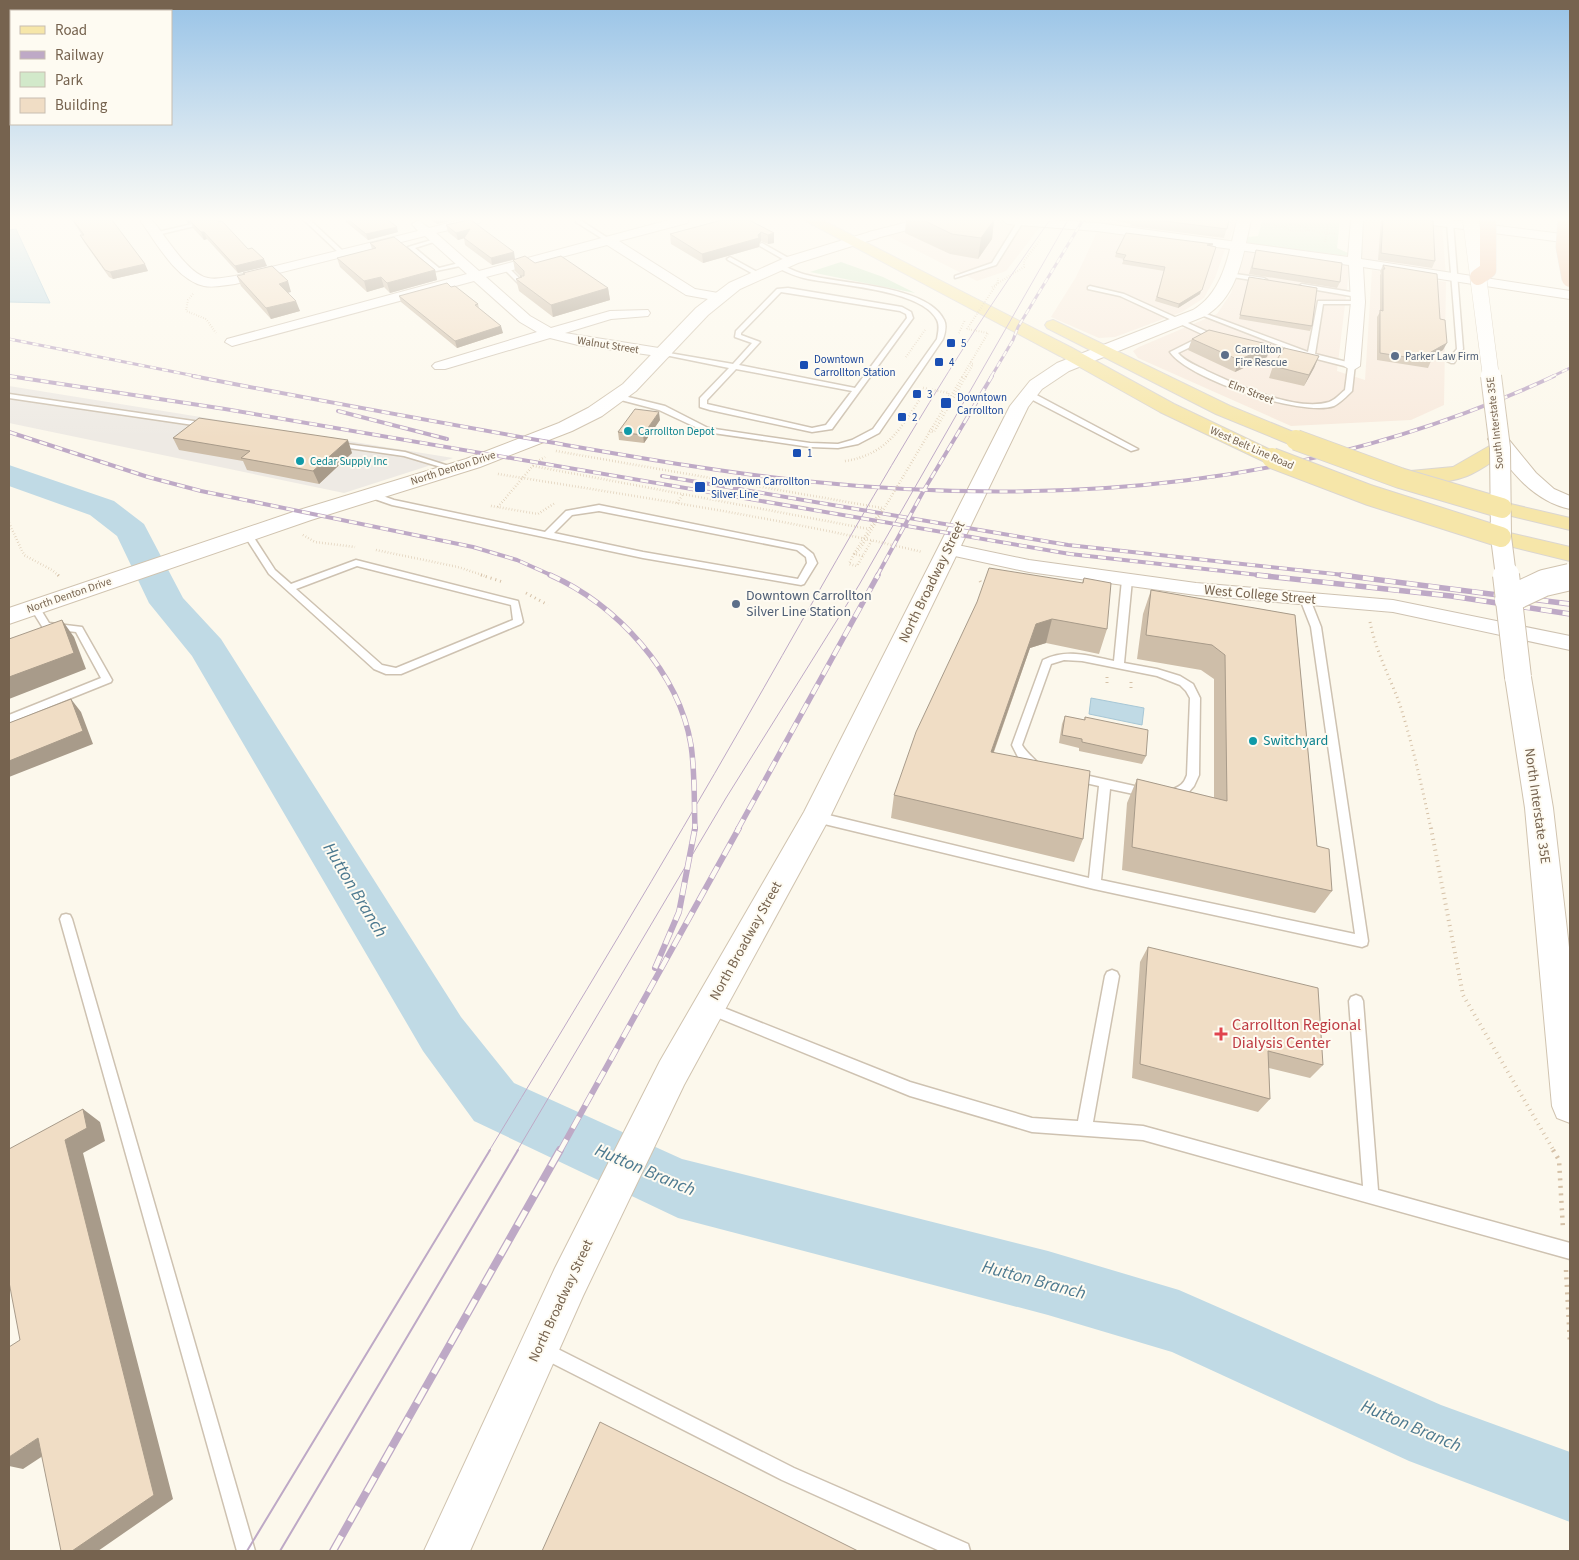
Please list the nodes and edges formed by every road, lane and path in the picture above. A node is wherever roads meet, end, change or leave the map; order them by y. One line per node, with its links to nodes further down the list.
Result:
1 (194, 293): 26 (path)
2 (414, 293): 26 (street)
3 (496, 293): 25 (street, Walnut Street)
4 (695, 293): 19 (street)
5 (727, 293): 19 (street, North Denton Drive)
6 (776, 293): 34 (lane)
7 (805, 293): 37 (lane)
8 (892, 293): 42 (lane)
9 (952, 293): 30 (main road, West Belt Line Road)
10 (991, 293): 32 (path, bridge)
11 (1112, 293): 24 (lane)
12 (1220, 293): 22 (street, North Broadway Street)
13 (1332, 293): 20 (lane)
14 (1358, 293): 20 (street, Elm Street)
15 (1454, 293): 31 (lane)
16 (1480, 293): 46 (street, South Interstate 35E, bridge)
17 (1555, 293): 18 (street)
18 (1570, 295)
19 (719, 297): 28 (street, North Denton Drive)
20 (1358, 298): 29 (lane); 35 (street, Elm Street)
21 (644, 313): 25 (street)
22 (1198, 313): 24 (street, North Broadway Street); 29 (lane)
23 (1036, 317): 27 (main road, West Belt Line Road)
24 (1180, 321): 27 (street, North Broadway Street); 35 (lane, Elm Street)
25 (549, 333): 28 (street, Walnut Street); 33 (street)
26 (232, 342)
27 (1106, 351): 30 (street, North Broadway Street); 51 (main road, West Belt Line Road, bridge)
28 (665, 353): 34 (lane); 42 (street, North Denton Drive)
29 (1311, 356): 35 (lane)
30 (1081, 360): 38 (street, North Broadway Street); 67 (main road, West Belt Line Road, bridge)
31 (1451, 361)
32 (972, 363): 39 (path, bridge); 40 (path)
33 (440, 366)
34 (735, 366): 37 (lane); 37 (lane)
35 (1352, 366)
36 (918, 387): 39 (path)
37 (856, 390)
38 (1028, 394): 47 (lane); 71 (street, North Broadway Street)
39 (949, 395): 40 (path); 44 (path, bridge)
40 (956, 395): 44 (path, bridge)
41 (9, 396): 43 (lane)
42 (620, 397): 50 (street, North Denton Drive)
43 (214, 426)
44 (930, 431): 70 (path, bridge)
45 (330, 443): 50 (lane)
46 (1499, 443): 51 (main road, bridge); 58 (street); 61 (street, South Interstate 35E, bridge)
47 (1134, 449)
48 (553, 450): 64 (path)
49 (533, 466): 55 (path)
50 (451, 468): 53 (street, North Denton Drive)
51 (1400, 478): 61 (main road, West Belt Line Road, bridge)
52 (606, 491): 54 (path); 57 (path); 60 (path)
53 (369, 494): 65 (street, North Denton Drive); 66 (lane)
54 (586, 494)
55 (683, 494): 57 (path); 64 (path)
56 (562, 500): 60 (path)
57 (677, 503): 68 (path)
58 (1570, 503)
59 (488, 505): 60 (path)
60 (498, 507)
61 (1502, 508): 63 (main road, West Belt Line Road); 67 (street, North Interstate 35E, bridge)
62 (9, 524): 80 (path)
63 (1570, 524)
64 (869, 529): 68 (path)
65 (248, 534): 79 (lane); 80 (street, North Denton Drive)
66 (548, 534): 66 (lane)
67 (1501, 537): 73 (main road, West Belt Line Road); 82 (street, North Interstate 35E, bridge)
68 (864, 538): 69 (path); 70 (path)
69 (872, 540): 72 (path); 74 (path)
70 (859, 548): 74 (path); 74 (path, bridge)
71 (948, 549): 76 (street, West College Street); 94 (street, North Broadway Street)
72 (924, 552)
73 (1570, 554)
74 (863, 556)
75 (1570, 577): 82 (street, bridge)
76 (1127, 580): 81 (street, West College Street); 89 (lane)
77 (980, 581): 78 (path)
78 (982, 585)
79 (290, 588): 79 (lane)
80 (75, 593): 83 (street, North Denton Drive)
81 (1305, 599): 88 (street, West College Street); 95 (lane)
82 (1508, 600): 100 (street, North Interstate 35E, bridge)
83 (35, 607): 85 (street, North Denton Drive); 86 (lane)
84 (1370, 614): 103 (path)
85 (9, 616)
86 (69, 628): 87 (lane); 90 (lane)
87 (43, 638)
88 (1570, 643)
89 (1119, 665): 91 (lane); 93 (lane)
90 (9, 719)
91 (1043, 769)
92 (1061, 774): 93 (lane)
93 (1105, 784): 95 (lane)
94 (816, 817): 95 (lane); 99 (street, North Broadway Street)
95 (1094, 884)
96 (66, 919): 106 (lane)
97 (1112, 976): 101 (lane)
98 (1356, 1001): 102 (lane)
99 (709, 1008): 101 (lane); 105 (street, North Broadway Street)
100 (1570, 1106)
101 (1084, 1130): 102 (lane)
102 (1371, 1196): 103 (lane)
103 (1567, 1250): 104 (path)
104 (1570, 1344)
105 (539, 1348): 107 (street, North Broadway Street); 108 (lane)
106 (246, 1551)
107 (447, 1551)
108 (962, 1551)

